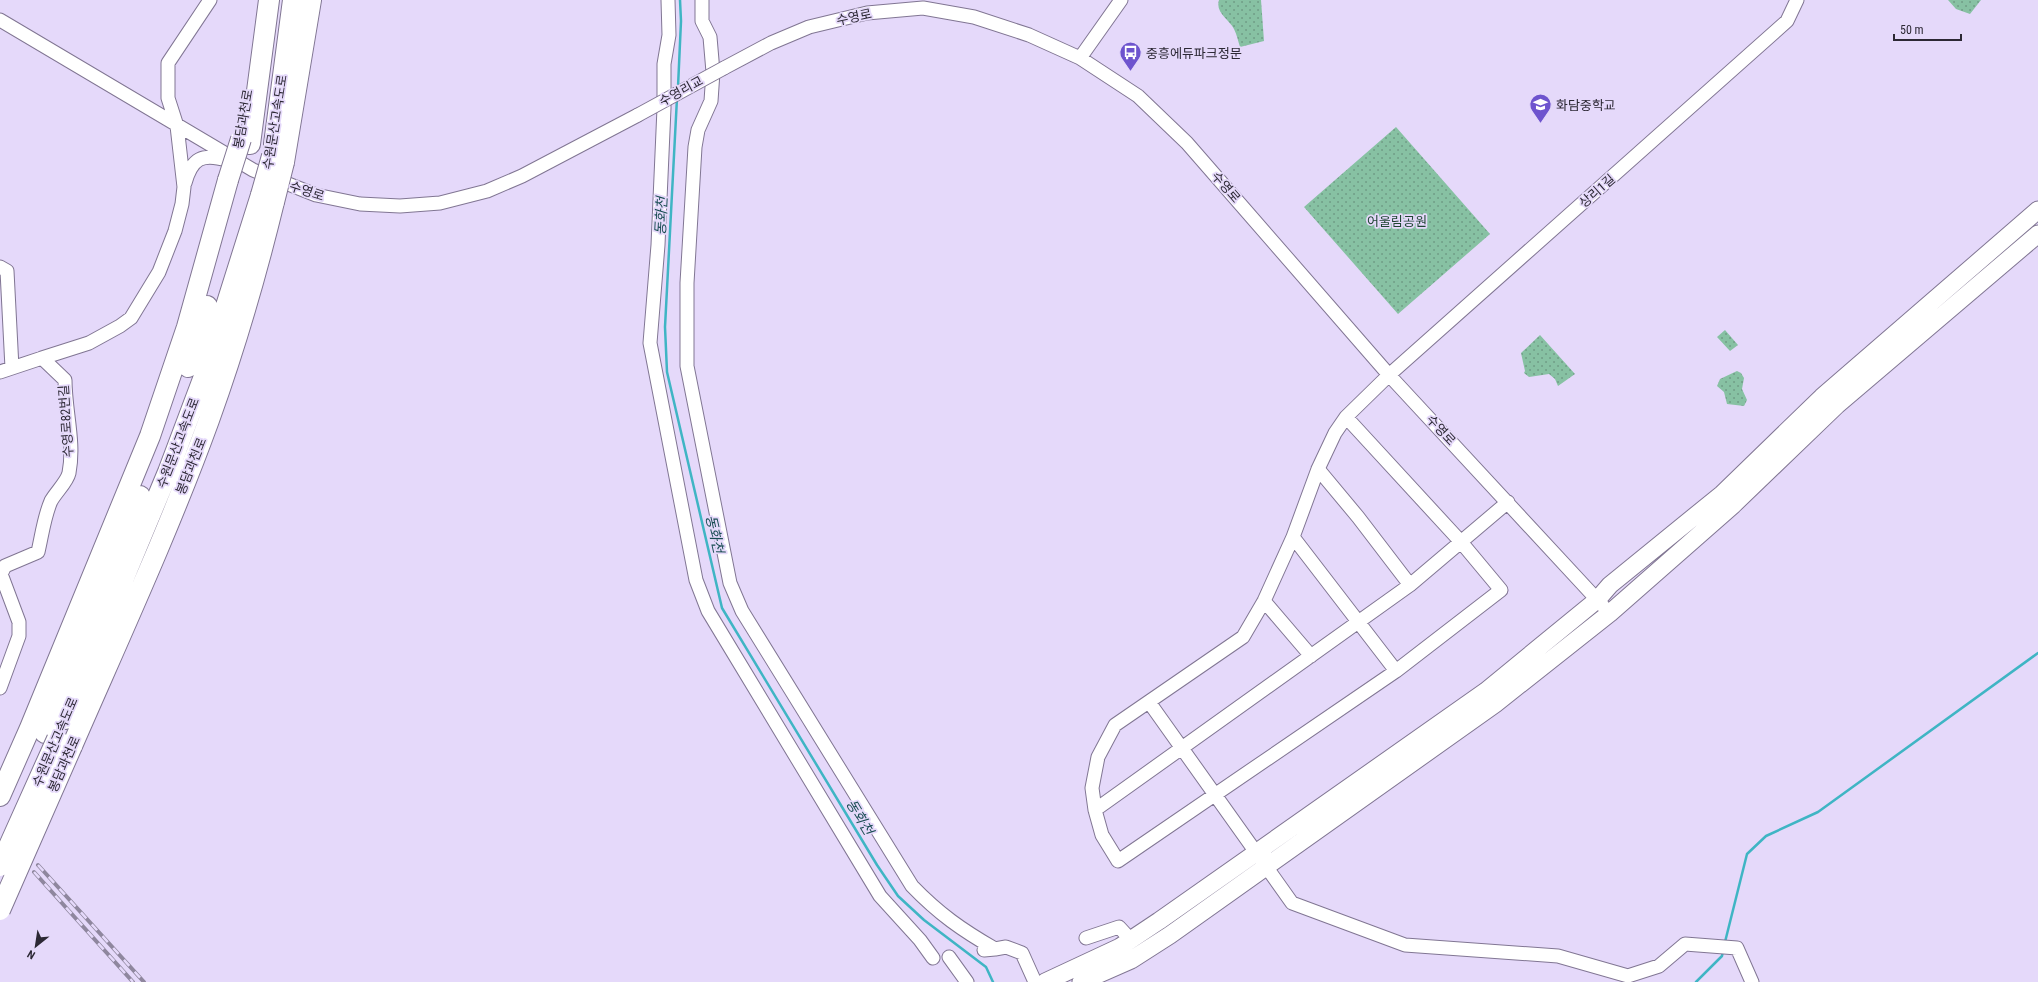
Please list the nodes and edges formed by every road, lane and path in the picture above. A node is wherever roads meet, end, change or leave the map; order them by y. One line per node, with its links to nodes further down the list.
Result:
1 (210, 0): 14 (street)
2 (260, 0): 15 (highway, 봉담과천로)
3 (269, 0): 15 (highway, 수원문산고속도로)
4 (293, 0): 16 (highway, 수원문산고속도로)
5 (311, 0): 16 (highway)
6 (668, 0): 54 (street)
7 (702, 0): 57 (street)
8 (1121, 0): 11 (street)
9 (1797, 0): 25 (street, 상리1길)
10 (0, 20): 14 (street, 수영로)
11 (1080, 58): 12 (street, 수영로); 25 (street, 수영로)
12 (724, 68): 13 (street, 수영리교, bridge)
13 (638, 115): 17 (street, 수영로)
14 (177, 126): 17 (street, 수영로); 18 (street)
15 (246, 141): 41 (highway, 수원문산고속도로)
16 (278, 159): 19 (highway, 수원문산고속도로, bridge)
17 (242, 164): 18 (street)
18 (184, 187): 23 (street)
19 (267, 199): 41 (highway, 봉담과천로)
20 (2038, 210): 33 (main road)
21 (2038, 234): 35 (main road)
22 (0, 267): 24 (street)
23 (42, 358): 24 (street); 31 (street, 수영로82번길)
24 (6, 370)
25 (1388, 375): 26 (street, 상리1길); 28 (street, 수영로)
26 (1346, 417): 27 (street, 상리1길); 30 (street)
27 (1318, 469): 29 (street, 상리1길); 32 (street)
28 (1508, 502): 30 (street); 33 (street, 수영로)
29 (1292, 537): 34 (street, 상리1길); 36 (street)
30 (1461, 542): 32 (street); 38 (street)
31 (3, 566): 39 (street, 수영로82번길)
32 (1410, 586): 36 (street)
33 (1597, 600): 35 (street, 수영로); 47 (main road)
34 (1264, 601): 37 (street); 40 (street, 상리1길)
35 (1610, 613): 49 (main road)
36 (1358, 622): 37 (street); 38 (street)
37 (1311, 656): 42 (street)
38 (1396, 671): 43 (street)
39 (0, 688)
40 (1149, 702): 42 (street); 45 (street, 상리1길)
41 (51, 736): 44 (highway, 봉담과천로); 46 (highway, 수원문산고속도로); 48 (highway, 수원문산고속도로, bridge); 50 (highway, 봉담과천로, bridge)
42 (1182, 748): 43 (street); 45 (street)
43 (1215, 794): 45 (street, 상리1길); 47 (street)
44 (0, 796)
45 (1095, 810)
46 (0, 832)
47 (1256, 852): 49 (street); 52 (main road)
48 (0, 866)
49 (1266, 867): 55 (main road); 59 (street)
50 (0, 910)
51 (1086, 938): 52 (street)
52 (1131, 940): 58 (main road)
53 (949, 957): 56 (street)
54 (933, 958)
55 (1089, 980)
56 (967, 982)
57 (1035, 982)
58 (1045, 982)
59 (1752, 982)

